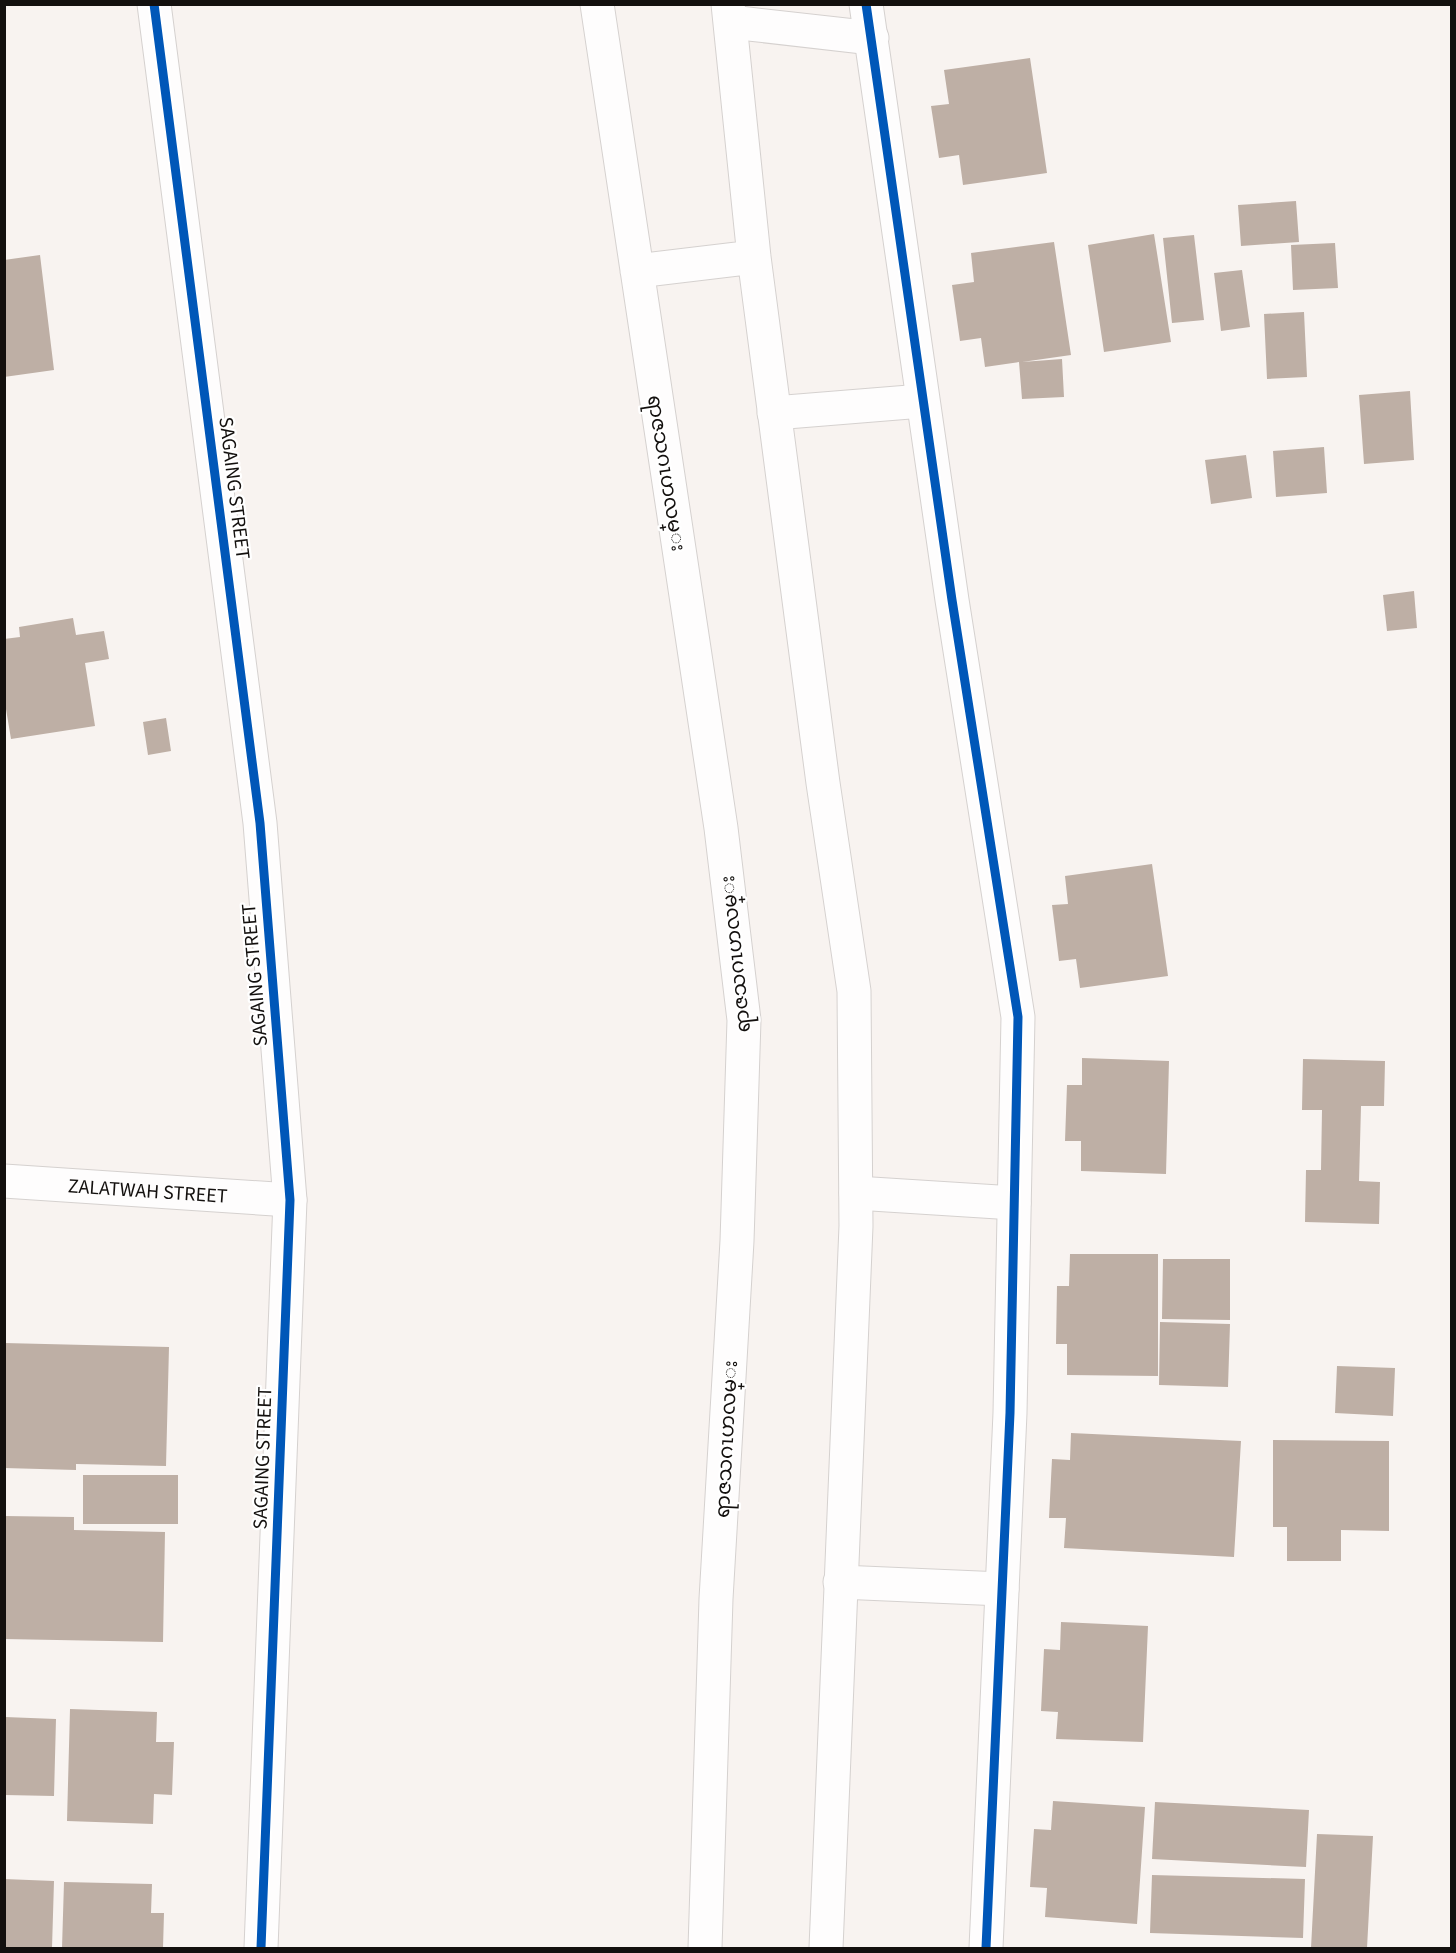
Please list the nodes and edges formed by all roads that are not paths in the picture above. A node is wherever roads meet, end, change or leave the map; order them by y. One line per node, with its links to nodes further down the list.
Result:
1 (154, 4): 12 (street, SAGAING STREET)
2 (597, 4): 7 (street, ရာဇသဂၤဟလမ္း)
3 (866, 4): 5 (street)
4 (730, 13): 5 (street); 6 (street)
5 (872, 38): 8 (street)
6 (754, 257): 7 (street); 9 (street)
7 (637, 271): 17 (street, ရာဇသဂၤဟလမ္း)
8 (922, 401): 9 (street); 13 (street)
9 (774, 413): 11 (street)
10 (4, 1181): 12 (street, ZALATWAH STREET)
11 (856, 1193): 13 (street); 14 (street)
12 (290, 1200): 16 (street, SAGAING STREET)
13 (1014, 1203): 15 (street)
14 (840, 1582): 15 (street); 18 (street)
15 (1002, 1589): 19 (street)
16 (261, 1948)
17 (705, 1948)
18 (826, 1948)
19 (986, 1948)

